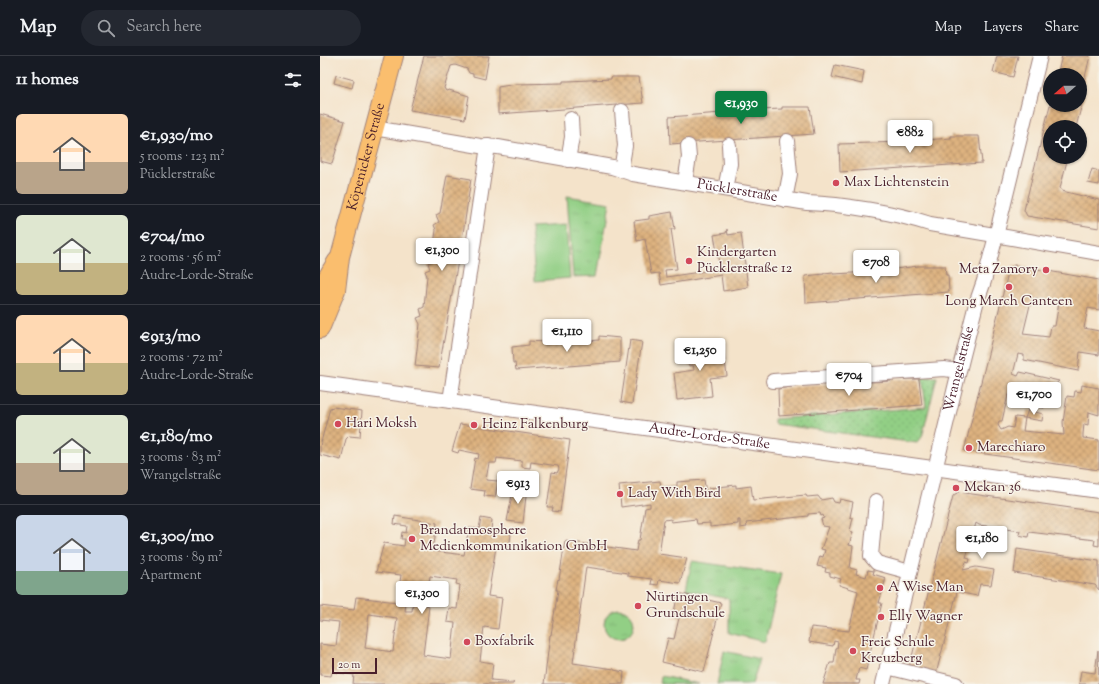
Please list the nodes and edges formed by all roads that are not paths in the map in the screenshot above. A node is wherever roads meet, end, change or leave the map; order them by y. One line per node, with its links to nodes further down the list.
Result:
1 (394, 56): 5 (main road, Köpenicker Straße)
2 (1040, 56): 15 (street, Wrangelstraße)
3 (622, 111): 11 (street)
4 (571, 119): 10 (street)
5 (374, 128): 8 (street, Pücklerstraße); 17 (main road, Köpenicker Straße)
6 (787, 141): 14 (street)
7 (729, 145): 13 (street)
8 (488, 146): 10 (street, Pücklerstraße); 21 (street)
9 (688, 146): 12 (street)
10 (568, 160): 11 (street, Pücklerstraße)
11 (621, 170): 12 (street, Pücklerstraße)
12 (685, 182): 13 (street, Pücklerstraße)
13 (725, 189): 14 (street, Pücklerstraße)
14 (785, 200): 15 (street, Pücklerstraße)
15 (996, 236): 16 (street, Pücklerstraße); 18 (street, Wrangelstraße)
16 (1099, 253)
17 (321, 324)
18 (959, 372): 19 (street); 22 (street, Wrangelstraße)
19 (773, 381)
20 (320, 383): 21 (street, Audre-Lorde-Straße)
21 (450, 401): 22 (street, Audre-Lorde-Straße)
22 (935, 468): 23 (street, Audre-Lorde-Straße); 25 (street, Wrangelstraße)
23 (1099, 491)
24 (876, 501): 25 (street)
25 (910, 572): 26 (street, Wrangelstraße)
26 (887, 667): 27 (street, Wrangelstraße); 28 (street)
27 (883, 684)
28 (956, 684)

